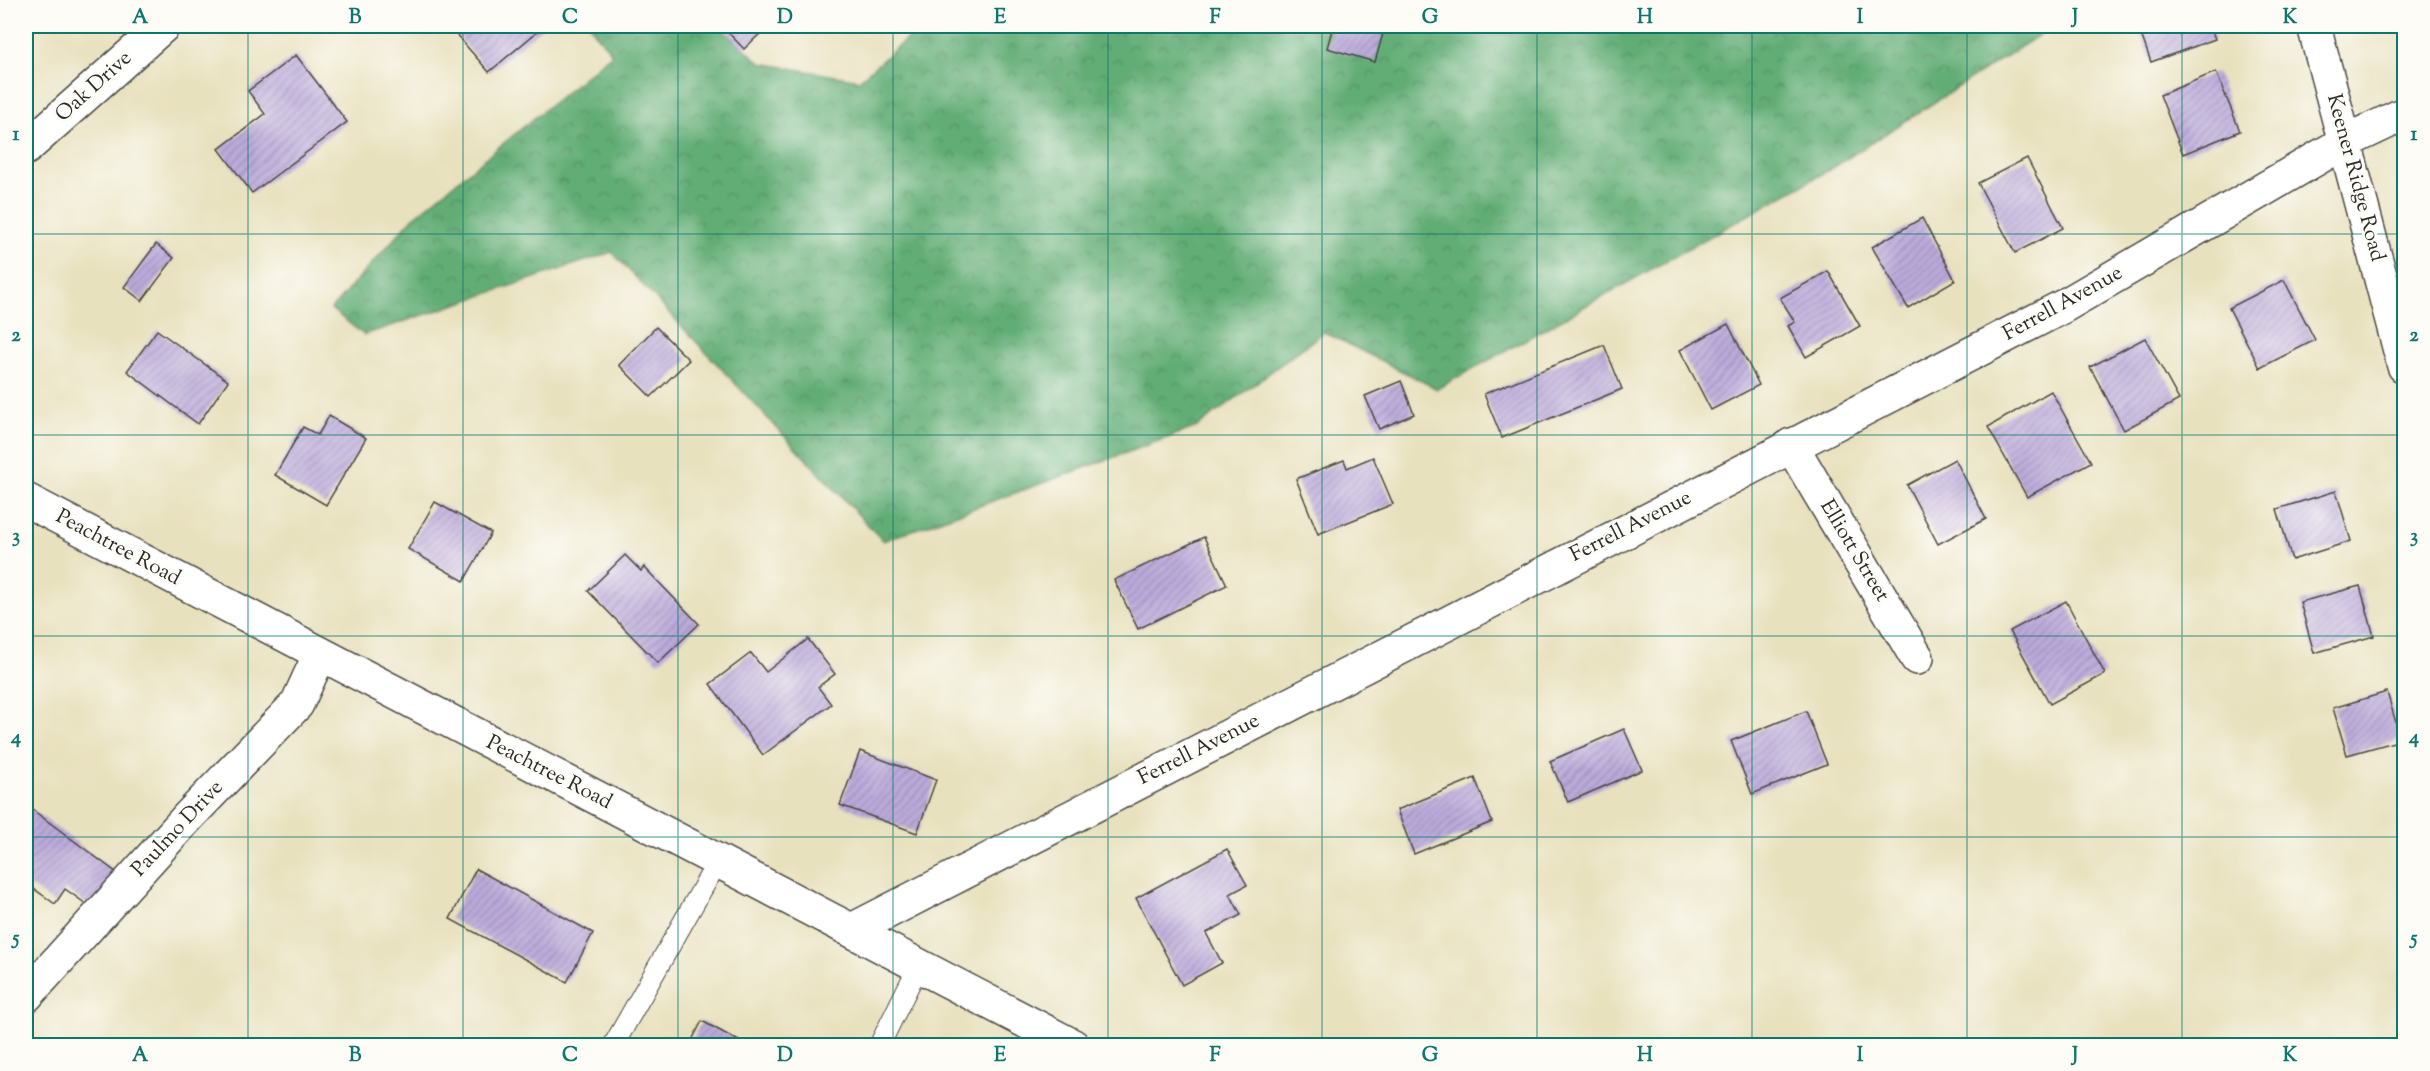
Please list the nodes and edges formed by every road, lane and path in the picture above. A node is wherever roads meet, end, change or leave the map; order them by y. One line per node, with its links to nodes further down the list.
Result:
1 (2314, 26): 4 (street, Keener Ridge Road)
2 (149, 30): 5 (street, Oak Drive)
3 (2404, 114): 4 (street, Ferrell Avenue)
4 (2345, 142): 6 (street, Keener Ridge Road); 7 (street, Ferrell Avenue)
5 (26, 148)
6 (2404, 366)
7 (1791, 445): 10 (street, Elliott Street); 12 (street, Ferrell Avenue)
8 (26, 500): 9 (street, Peachtree Road)
9 (320, 654): 11 (street, Peachtree Road); 14 (street, Paulmo Drive)
10 (1917, 658)
11 (718, 861): 12 (street, Peachtree Road); 15 (lane)
12 (852, 930): 13 (street, Peachtree Road)
13 (919, 965): 16 (lane); 17 (street, Peachtree Road)
14 (26, 996)
15 (613, 1046)
16 (879, 1046)
17 (1073, 1046)

